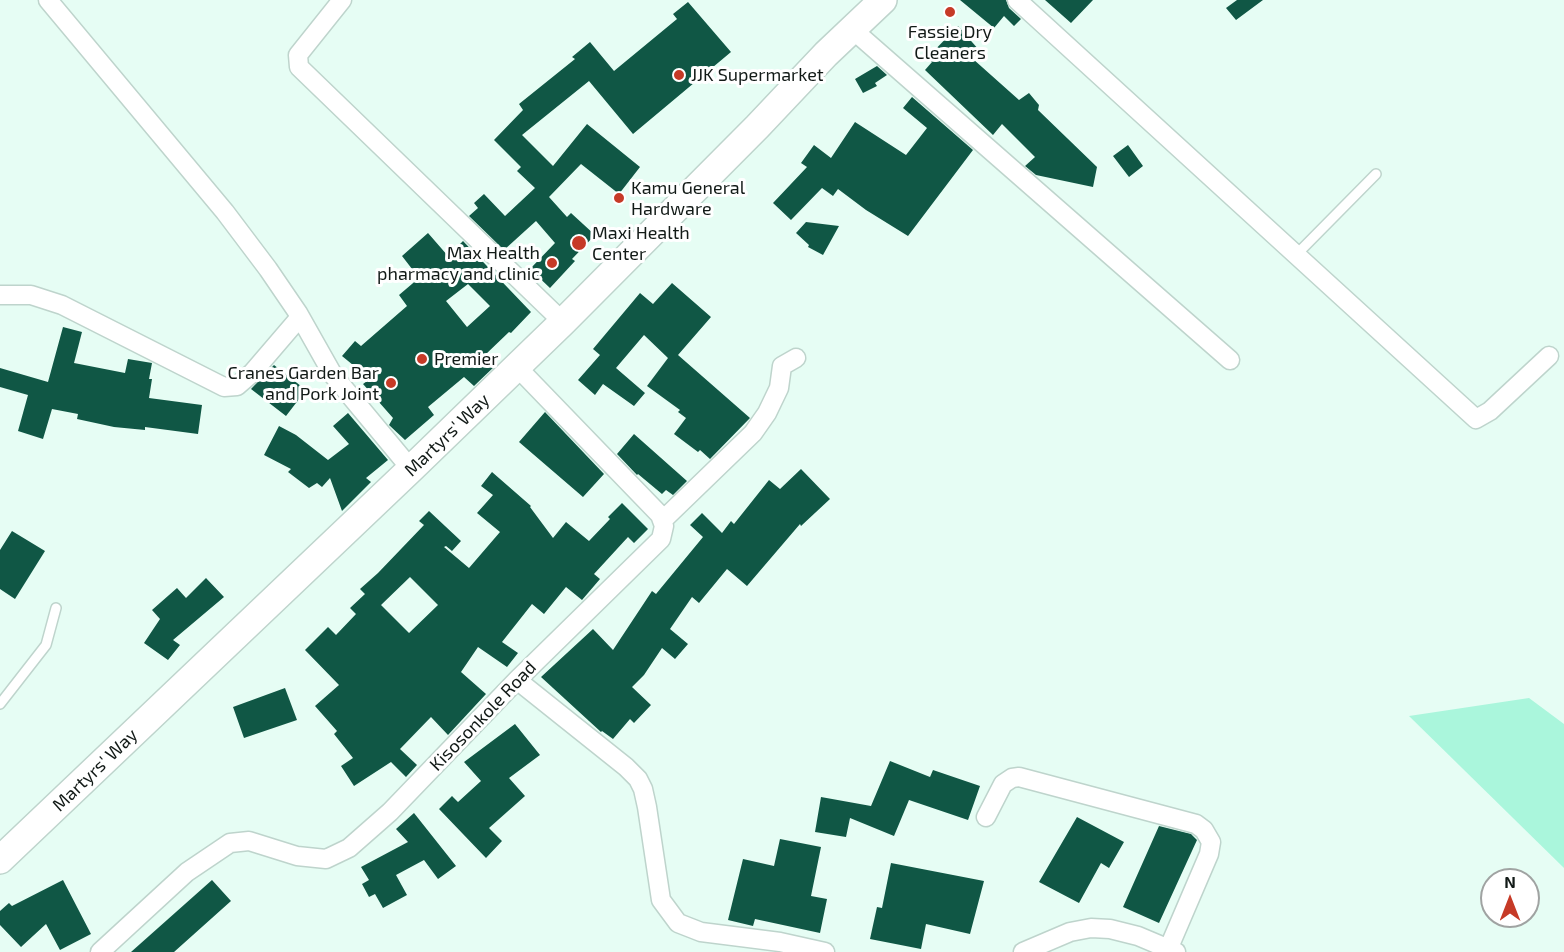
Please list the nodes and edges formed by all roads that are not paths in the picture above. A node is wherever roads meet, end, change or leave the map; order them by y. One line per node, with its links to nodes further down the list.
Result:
1 (48, 0): 9 (street)
2 (342, 0): 10 (street)
3 (883, 0): 5 (main road, Martyrs' Way)
4 (1017, 0): 7 (street)
5 (852, 29): 10 (main road, Martyrs' Way); 13 (street)
6 (1376, 174): 7 (lane)
7 (1296, 255): 11 (street)
8 (0, 295): 9 (street)
9 (300, 316): 15 (street)
10 (564, 322): 14 (main road, Martyrs' Way)
11 (1549, 356)
12 (796, 358): 16 (street)
13 (1230, 360)
14 (518, 367): 15 (main road, Martyrs' Way); 16 (street)
15 (411, 470): 21 (main road, Martyrs' Way)
16 (663, 520): 18 (street, Kisosonkole Road)
17 (56, 608): 19 (lane)
18 (517, 680): 23 (street, Kisosonkole Road); 24 (street)
19 (0, 704)
20 (986, 817): 22 (street)
21 (3, 850)
22 (1170, 951): 25 (street)
23 (100, 952)
24 (825, 952)
25 (1023, 952)

